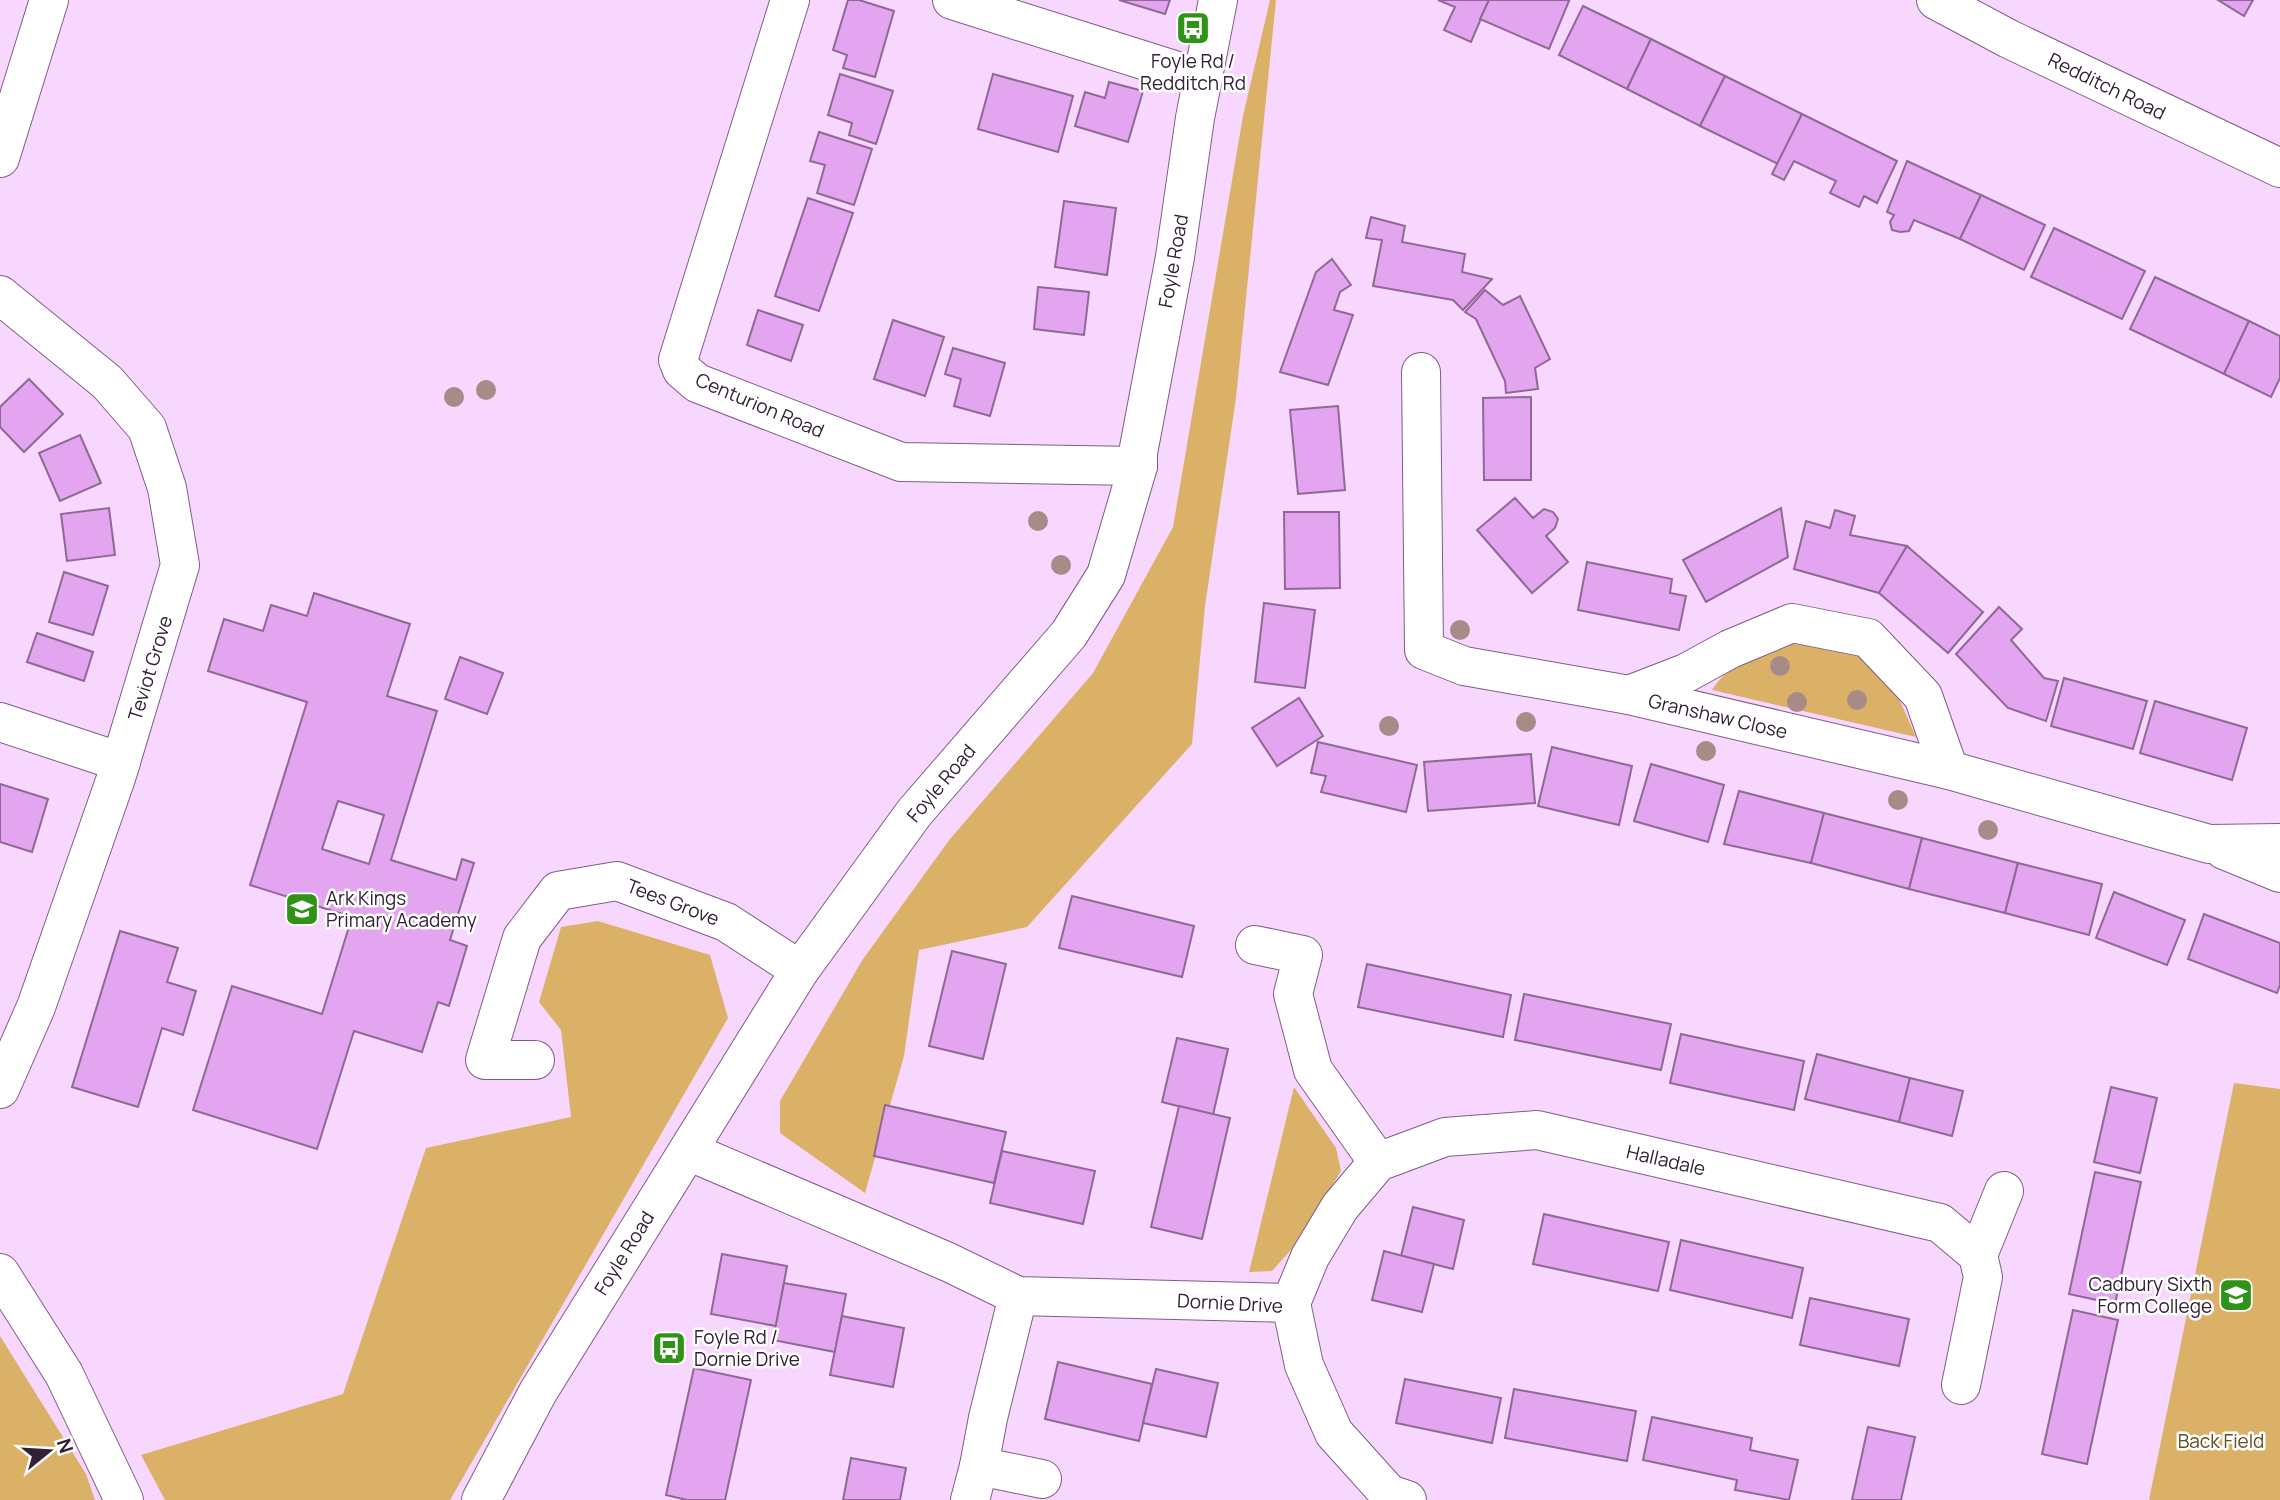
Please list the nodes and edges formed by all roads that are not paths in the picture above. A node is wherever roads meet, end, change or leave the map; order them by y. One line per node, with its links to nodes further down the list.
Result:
1 (49, 0): 7 (main road)
2 (790, 0): 11 (main road, Centurion Road)
3 (952, 0): 6 (main road)
4 (1218, 0): 6 (main road, Foyle Road)
5 (1936, 0): 8 (main road, Redditch Road)
6 (1203, 79): 11 (main road, Foyle Road)
7 (0, 158)
8 (2280, 168)
9 (0, 295): 14 (main road, Teviot Grove)
10 (1421, 372): 12 (main road, Granshaw Close)
11 (1138, 466): 20 (main road, Foyle Road)
12 (1629, 695): 15 (main road, Granshaw Close); 15 (main road)
13 (0, 722): 14 (main road)
14 (121, 762): 22 (main road, Teviot Grove)
15 (1950, 770): 17 (main road, Granshaw Close)
16 (2280, 843): 17 (main road, Granshaw Close)
17 (2209, 844): 18 (main road)
18 (2280, 873)
19 (1255, 945): 24 (main road)
20 (800, 970): 21 (main road, Tees Grove); 23 (main road, Foyle Road)
21 (535, 1060)
22 (0, 1088)
23 (688, 1151): 28 (main road, Dornie Drive); 34 (main road, Foyle Road)
24 (1378, 1162): 26 (main road, Halladale); 29 (main road, Halladale)
25 (2004, 1191): 26 (main road)
26 (1978, 1255): 30 (main road)
27 (0, 1273): 33 (main road)
28 (1018, 1296): 29 (main road, Dornie Drive); 32 (main road)
29 (1291, 1303): 35 (main road, Dornie Drive)
30 (1961, 1385)
31 (1042, 1479): 32 (main road)
32 (974, 1483)
33 (124, 1500)
34 (481, 1500)
35 (1407, 1500)

